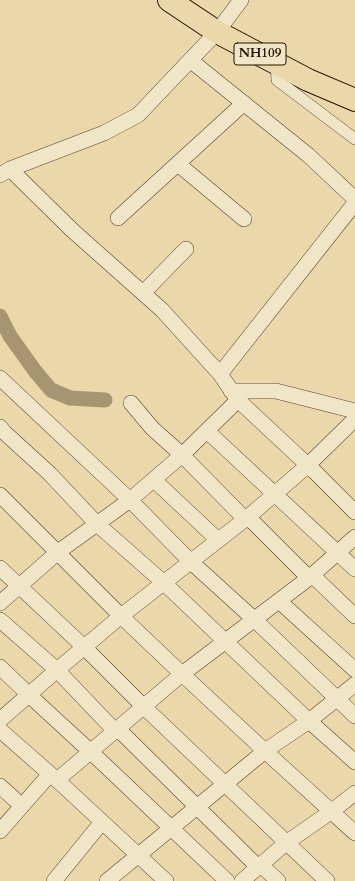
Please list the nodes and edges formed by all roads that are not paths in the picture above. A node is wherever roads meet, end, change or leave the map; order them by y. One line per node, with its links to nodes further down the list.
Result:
1 (169, 0): 3 (highway, NH109)
2 (241, 0): 3 (street)
3 (217, 32): 4 (street); 5 (highway, NH109)
4 (190, 60): 7 (street); 10 (street)
5 (276, 63): 6 (highway, NH109); 8 (street)
6 (355, 100)
7 (244, 103): 9 (street); 11 (street)
8 (355, 139)
9 (178, 164): 13 (street); 14 (street)
10 (5, 172): 16 (street)
11 (355, 199)
12 (355, 203): 17 (street)
13 (118, 218)
14 (244, 219)
15 (186, 249): 16 (street)
16 (143, 293): 17 (street)
17 (220, 374): 19 (street)
18 (0, 378): 30 (street)
19 (235, 395): 21 (street); 24 (street); 26 (street)
20 (131, 403): 25 (street)
21 (355, 412)
22 (355, 419): 26 (street)
23 (0, 427): 33 (street)
24 (207, 431): 25 (street); 28 (street)
25 (182, 456): 27 (street); 32 (street)
26 (307, 466): 28 (street); 31 (street)
27 (154, 480): 30 (street); 35 (street)
28 (274, 494): 32 (street); 37 (street)
29 (0, 495): 36 (street)
30 (130, 500): 33 (street); 38 (street)
31 (355, 512)
32 (246, 518): 35 (street); 41 (street)
33 (97, 524): 36 (street); 42 (street)
34 (355, 537): 37 (street)
35 (218, 540): 38 (street)
36 (58, 552): 43 (street); 46 (street)
37 (337, 553): 40 (street); 41 (street)
38 (190, 561): 42 (street); 49 (street)
39 (0, 568): 43 (street)
40 (355, 569)
41 (311, 576): 44 (street); 47 (street)
42 (163, 582): 46 (street); 50 (street)
43 (19, 586): 45 (street); 51 (street)
44 (279, 601): 49 (street); 54 (street)
45 (0, 603)
46 (121, 616): 51 (street); 55 (street)
47 (355, 616)
48 (0, 620): 53 (street)
49 (255, 620): 50 (street); 58 (street)
50 (226, 642): 55 (street); 62 (street)
51 (84, 647): 53 (street); 59 (street)
52 (0, 666): 57 (street)
53 (57, 670): 57 (street); 64 (street)
54 (355, 670)
55 (182, 674): 59 (street); 65 (street)
56 (355, 684): 58 (street)
57 (29, 695): 61 (street); 66 (street)
58 (336, 699): 60 (street); 62 (street)
59 (144, 707): 64 (street); 69 (street)
60 (355, 716)
61 (0, 720)
62 (309, 720): 65 (street); 67 (street)
63 (0, 730): 68 (street)
64 (117, 730): 66 (street); 73 (street)
65 (265, 751): 69 (street); 74 (street)
66 (91, 752): 68 (street); 76 (street)
67 (355, 762)
68 (53, 777): 72 (street); 75 (street)
69 (225, 784): 73 (street); 79 (street)
70 (0, 786): 72 (street)
71 (355, 793): 74 (street)
72 (22, 806): 77 (street)
73 (197, 807): 76 (street); 81 (street)
74 (332, 811): 78 (street); 79 (street)
75 (102, 822): 80 (street); 82 (street)
76 (171, 828): 80 (street); 85 (street)
77 (0, 831)
78 (355, 833)
79 (286, 843): 81 (street); 88 (street)
80 (138, 855): 83 (street); 84 (street)
81 (260, 866): 86 (street); 87 (street)
82 (54, 881)
83 (107, 881)
84 (166, 881)
85 (227, 881)
86 (242, 881)
87 (278, 881)
88 (327, 881)

